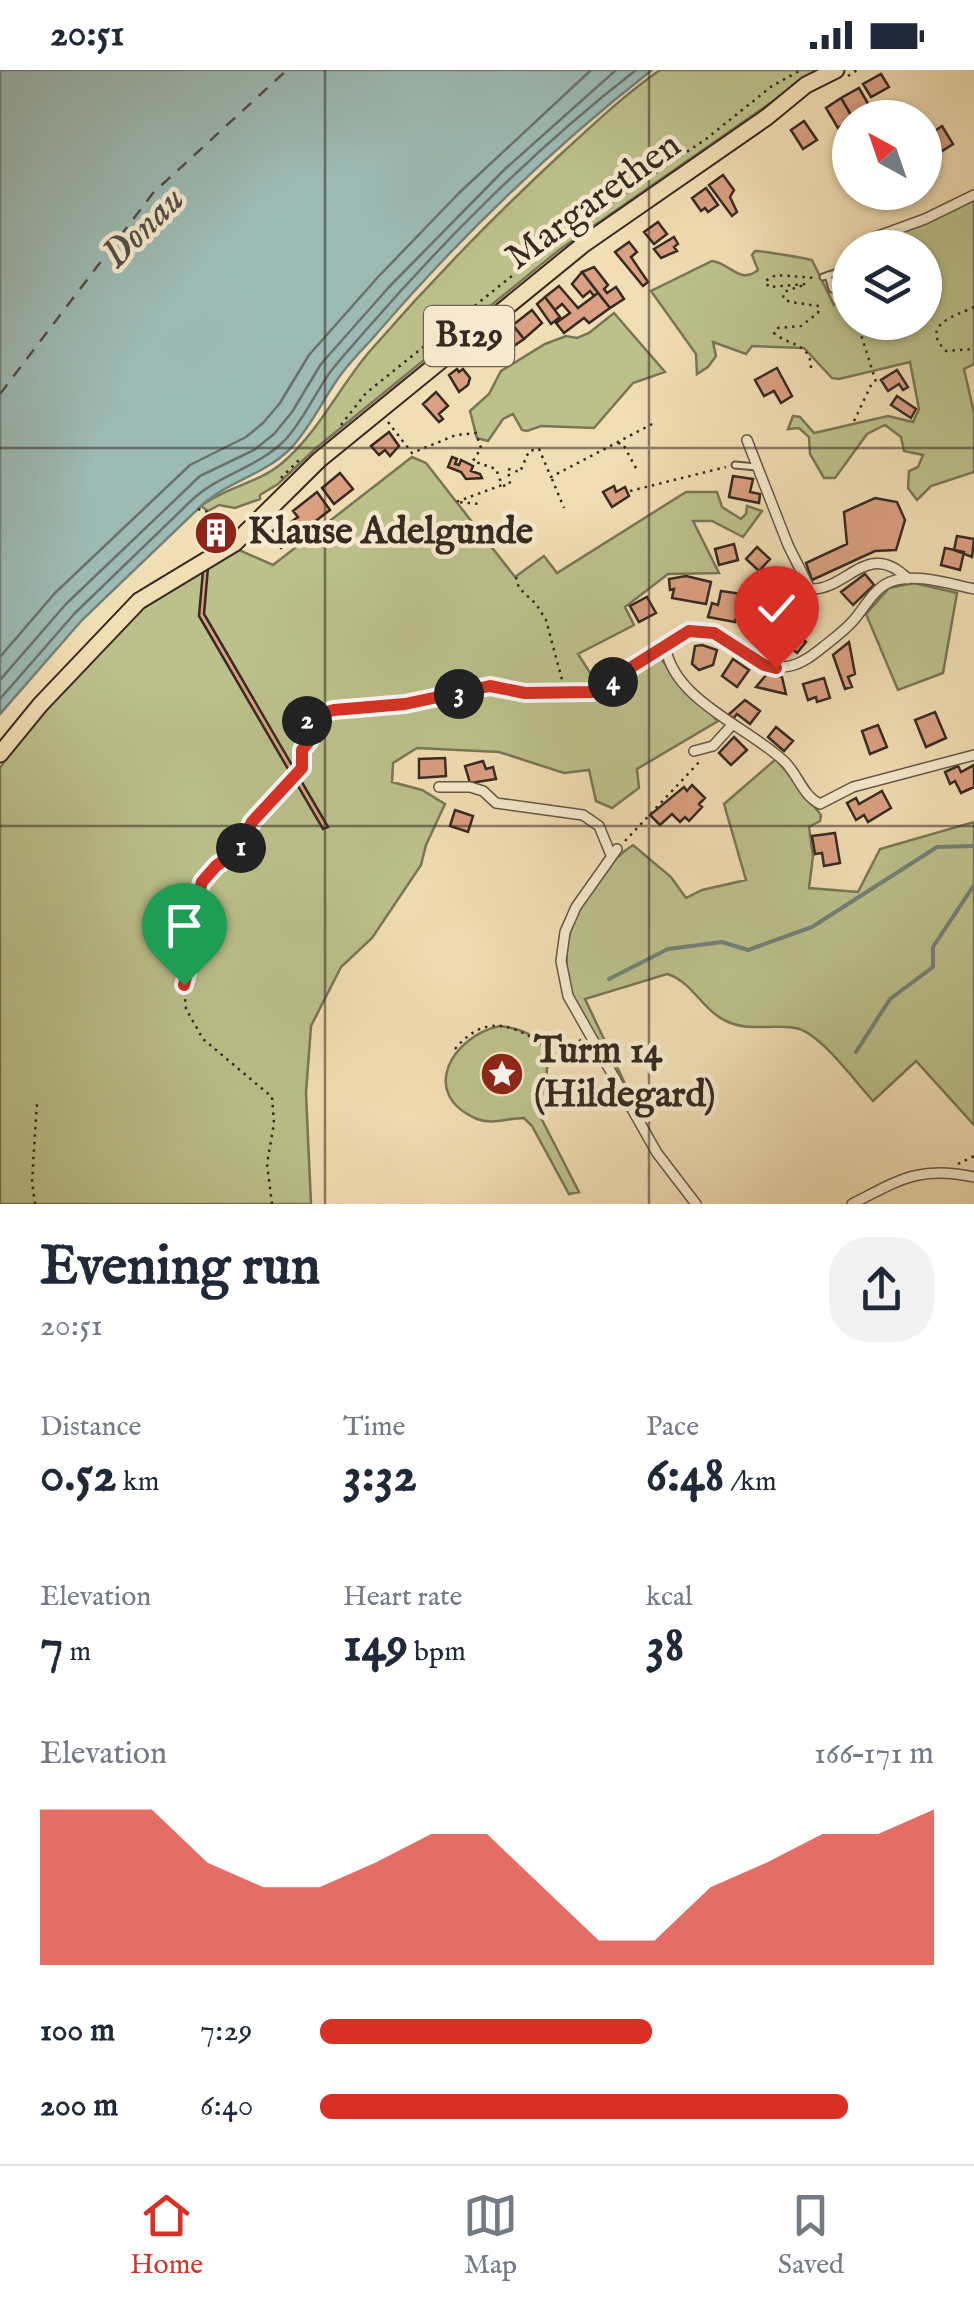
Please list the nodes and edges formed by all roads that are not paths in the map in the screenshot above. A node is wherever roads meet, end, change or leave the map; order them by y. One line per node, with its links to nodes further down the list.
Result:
1 (839, 70): 15 (main road, Margarethen / B129)
2 (974, 196): 3 (street)
3 (895, 230)
4 (832, 272): 5 (lane)
5 (832, 290)
6 (747, 440): 8 (street)
7 (736, 465): 8 (lane)
8 (756, 467): 9 (street)
9 (908, 578): 10 (street); 11 (street)
10 (974, 590)
11 (666, 648): 12 (street); 13 (street)
12 (600, 690)
13 (732, 724): 14 (street); 16 (street)
14 (694, 751)
15 (0, 754)
16 (974, 755)
17 (439, 787): 19 (street)
18 (974, 1177): 20 (street)
19 (696, 1204)
20 (852, 1204)

